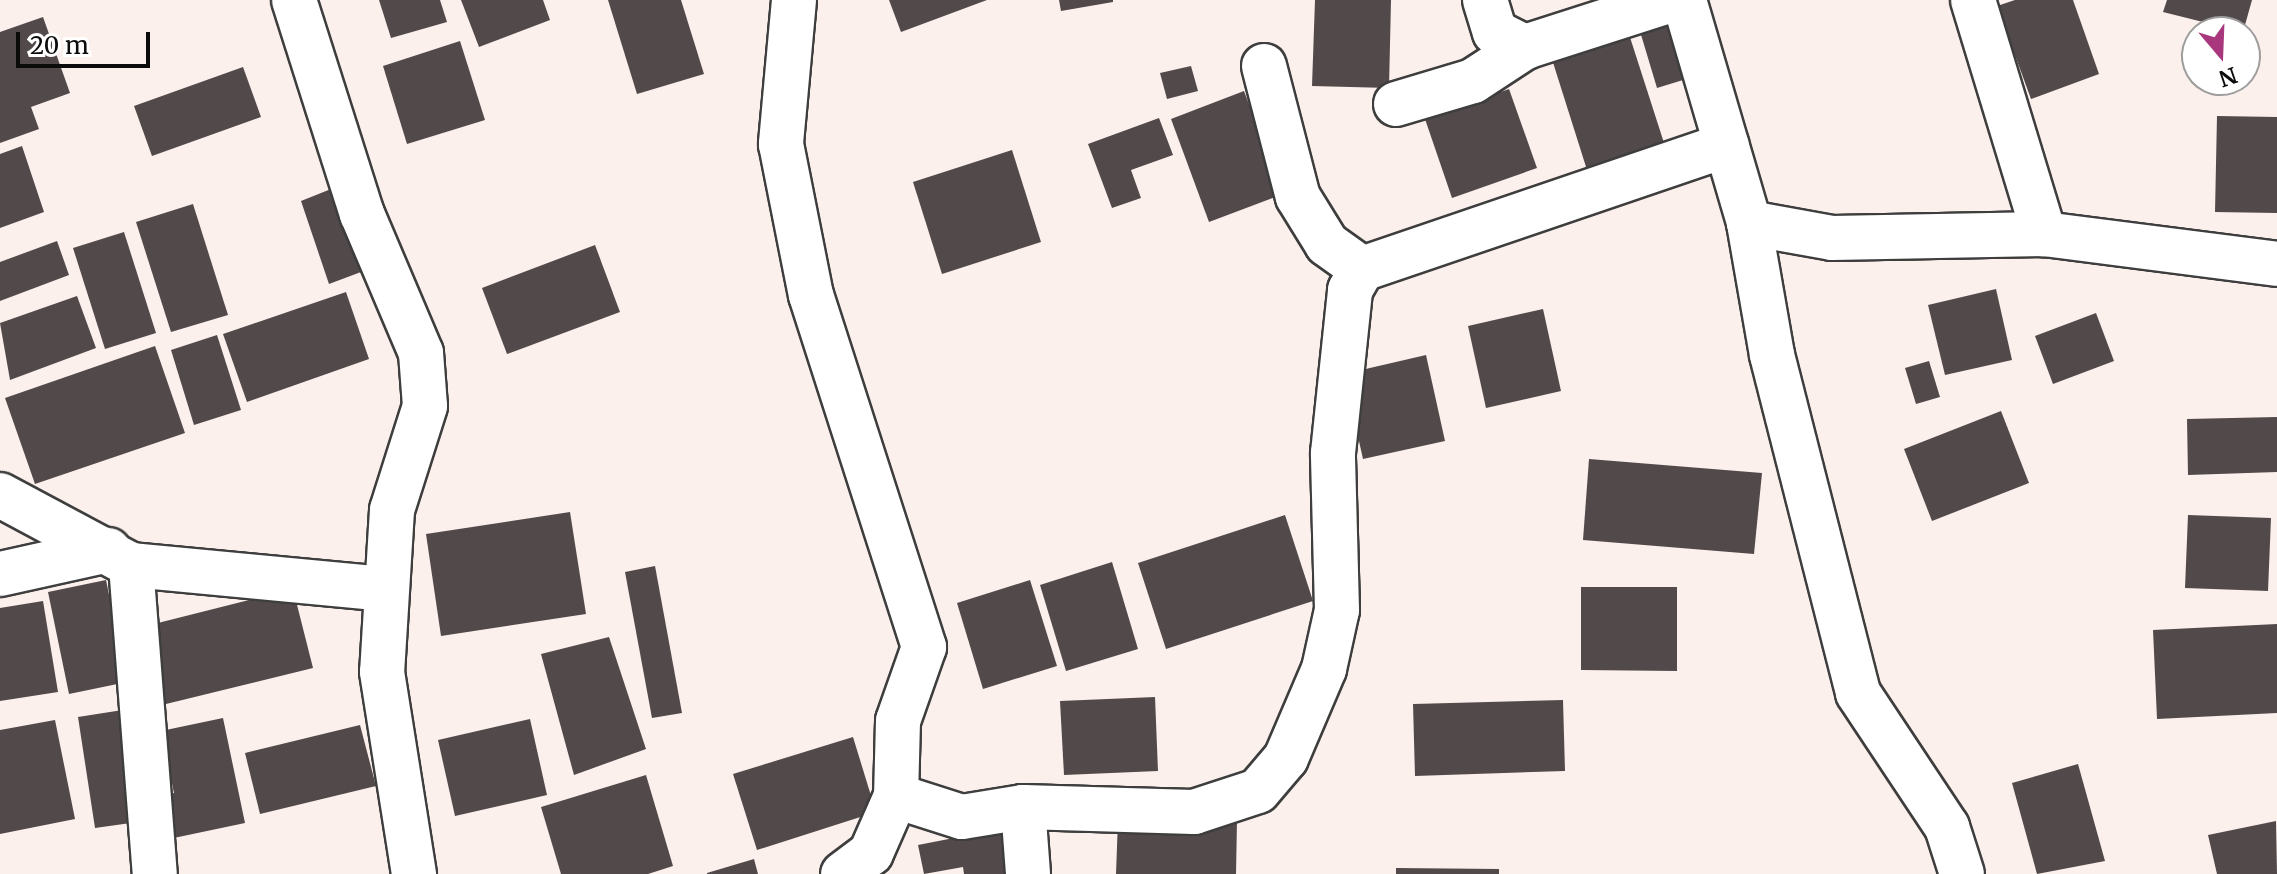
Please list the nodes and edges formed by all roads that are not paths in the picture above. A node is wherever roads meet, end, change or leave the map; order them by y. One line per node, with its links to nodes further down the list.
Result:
1 (294, 0): 18 (street)
2 (794, 0): 19 (street)
3 (1485, 0): 7 (street)
4 (1671, 0): 7 (street)
5 (1684, 0): 10 (street)
6 (1973, 0): 12 (street)
7 (1525, 47): 9 (street)
8 (1264, 66): 14 (street)
9 (1396, 104)
10 (1726, 145): 11 (street); 14 (street)
11 (1749, 223): 12 (street); 25 (street)
12 (2044, 234): 13 (street)
13 (2277, 264)
14 (1362, 269): 20 (street)
15 (0, 495): 16 (street)
16 (119, 558): 17 (street); 18 (street); 21 (street)
17 (0, 574)
18 (386, 589): 22 (street)
19 (896, 796): 20 (street); 23 (street)
20 (1023, 807): 24 (street)
21 (155, 874)
22 (414, 874)
23 (843, 874)
24 (1028, 874)
25 (1962, 874)

